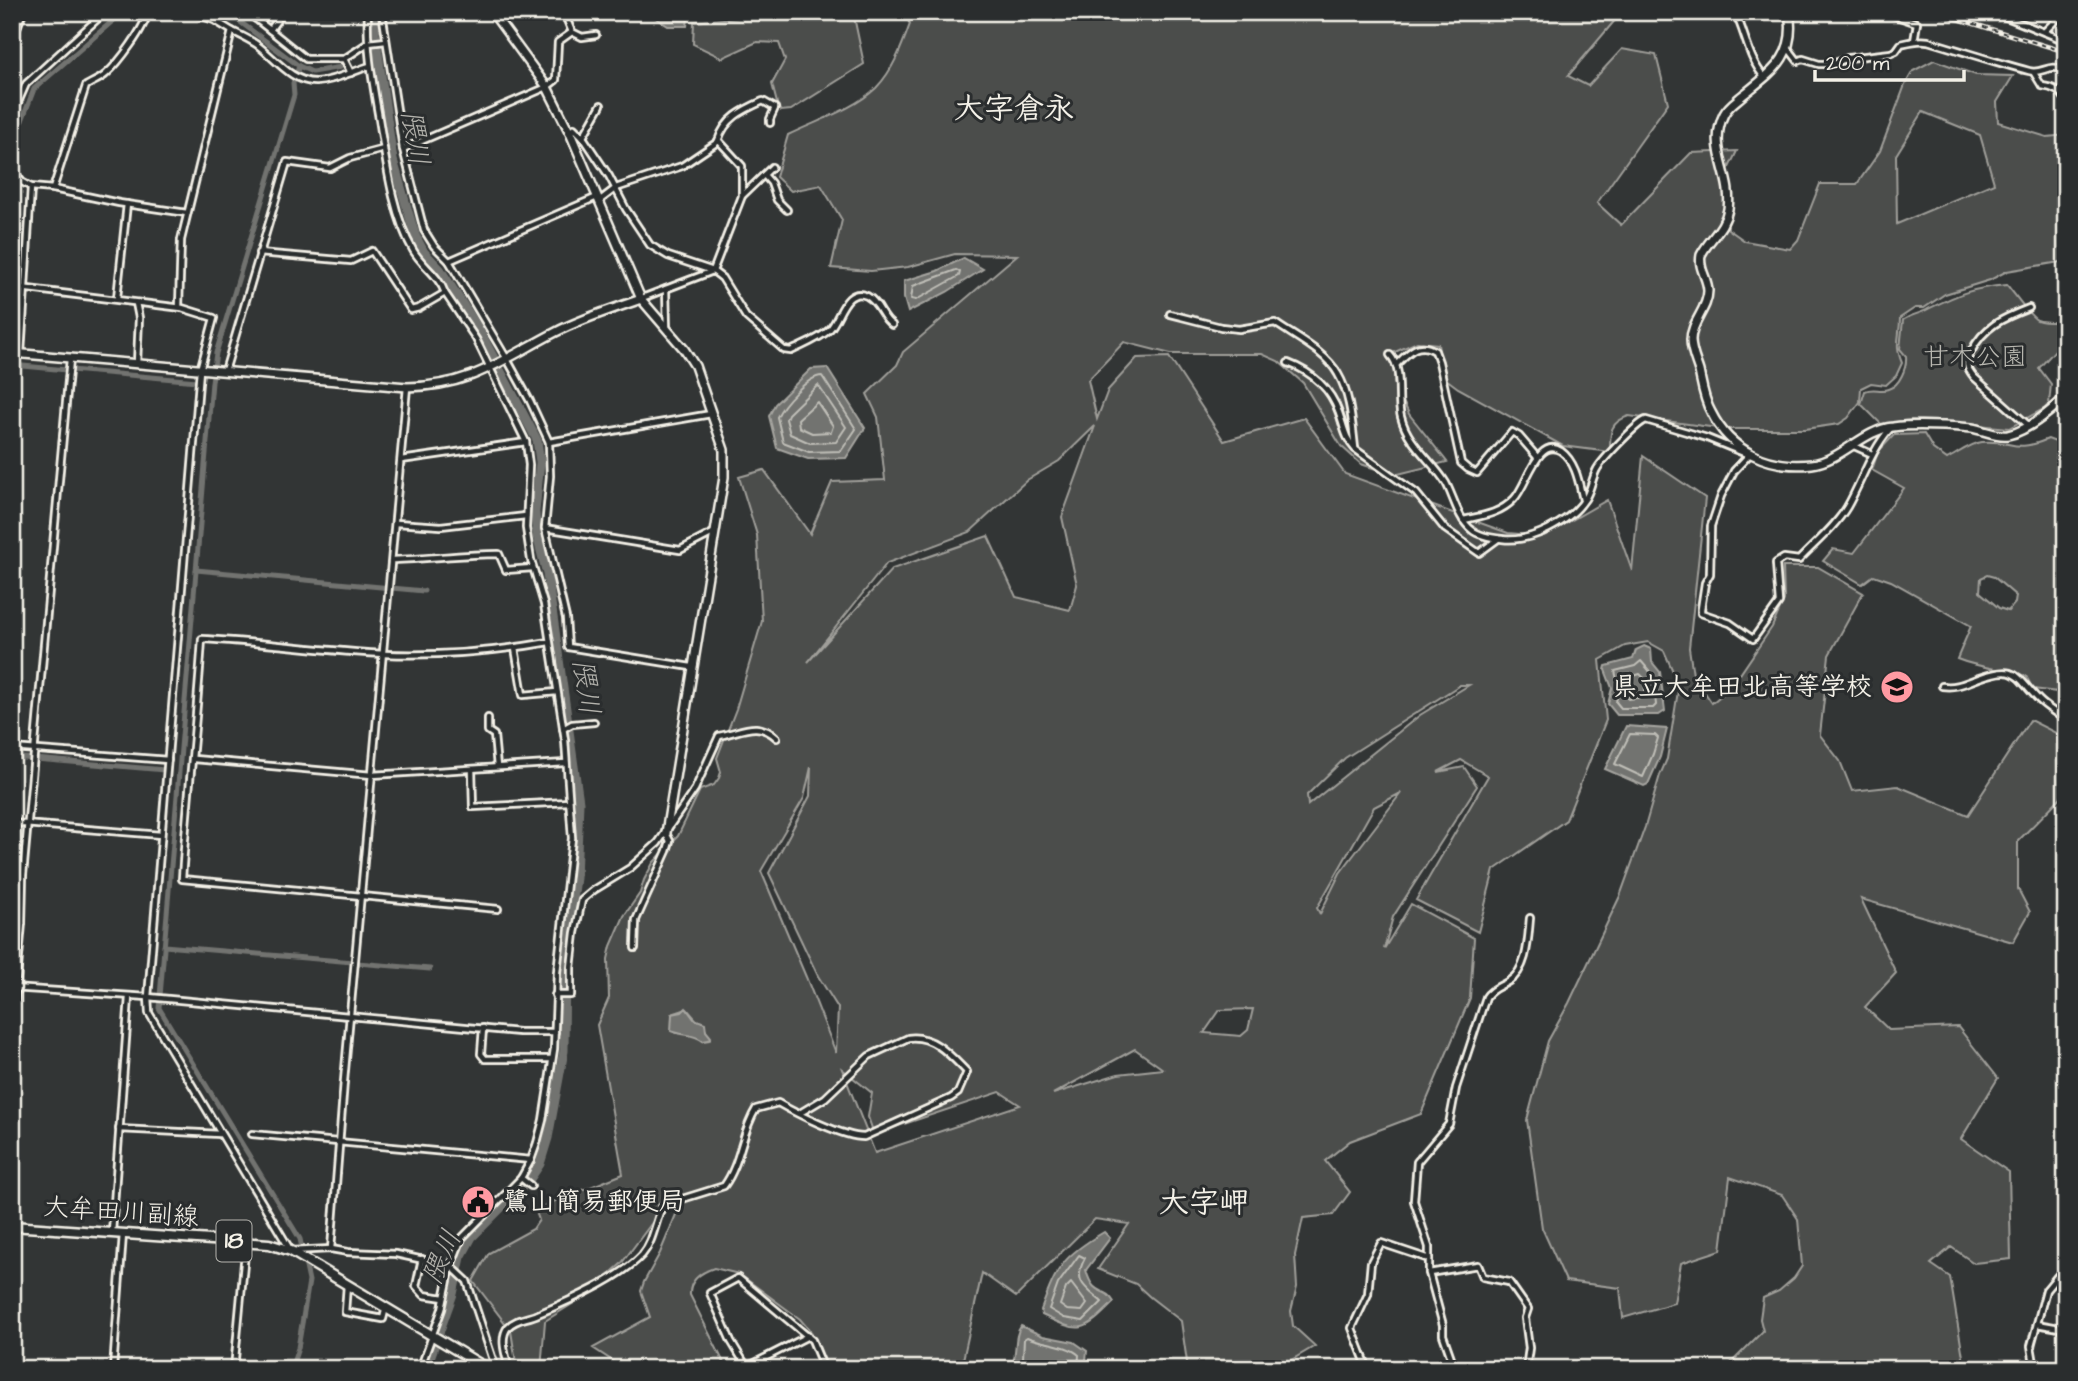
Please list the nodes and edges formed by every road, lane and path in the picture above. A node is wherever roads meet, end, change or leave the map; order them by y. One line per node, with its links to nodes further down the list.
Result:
1 (23, 12): 21 (street)
2 (105, 12): 36 (street)
3 (148, 12): 48 (street)
4 (190, 12): 17 (street)
5 (247, 12): 16 (street)
6 (283, 12): 16 (street)
7 (368, 12): 25 (street)
8 (383, 12): 24 (street)
9 (492, 12): 33 (street)
10 (568, 12): 18 (street)
11 (1735, 12): 32 (street)
12 (1788, 12): 26 (street)
13 (1885, 12): 22 (street)
14 (1994, 12): 19 (street)
15 (2064, 12): 19 (street)
16 (270, 30): 27 (street)
17 (232, 31): 30 (street); 53 (street)
18 (572, 32): 20 (street); 33 (street)
19 (2044, 32): 23 (street)
20 (596, 35)
21 (12, 41)
22 (1914, 41): 26 (street); 31 (street)
23 (2066, 41)
24 (384, 42): 25 (street); 42 (street)
25 (368, 43): 27 (street); 28 (street)
26 (1788, 47): 32 (street)
27 (345, 59): 30 (street)
28 (370, 66): 30 (street); 41 (street)
29 (2066, 71): 31 (street)
30 (351, 73)
31 (2034, 73): 34 (street)
32 (1766, 78): 89 (street)
33 (547, 87): 38 (street); 42 (street)
34 (2066, 100)
35 (601, 105): 39 (street)
36 (12, 116)
37 (770, 123): 40 (street)
38 (570, 133): 39 (street); 50 (street)
39 (583, 137): 47 (street)
40 (718, 142): 47 (street); 49 (street)
41 (384, 149): 54 (street); 60 (street)
42 (403, 149): 55 (street)
43 (772, 167): 45 (street)
44 (12, 169): 46 (street)
45 (764, 175): 49 (street); 52 (street)
46 (31, 187): 48 (street); 58 (street)
47 (616, 188): 50 (street); 56 (street)
48 (53, 189): 51 (street)
49 (742, 195): 56 (street)
50 (598, 199): 55 (street); 62 (street)
51 (127, 204): 53 (street); 61 (street)
52 (787, 210)
53 (187, 213): 64 (street)
54 (260, 253): 60 (street); 79 (street)
55 (449, 261): 73 (street)
56 (713, 271): 59 (street); 67 (street)
57 (12, 287): 58 (street)
58 (24, 288): 61 (street); 70 (street)
59 (666, 288): 62 (street); 68 (street)
60 (445, 293): 77 (street)
61 (117, 298): 63 (street)
62 (641, 299): 68 (street); 73 (street)
63 (136, 303): 64 (street); 75 (street)
64 (179, 307): 78 (street)
65 (2029, 308): 83 (street)
66 (1170, 314): 88 (street)
67 (892, 325)
68 (667, 330): 82 (street)
69 (12, 353): 70 (street)
70 (21, 354): 72 (street)
71 (1390, 355): 76 (street)
72 (71, 358): 75 (street); 114 (street)
73 (507, 359): 77 (street); 86 (street)
74 (1288, 363): 88 (street)
75 (136, 364): 78 (street)
76 (1396, 365): 91 (street); 95 (street)
77 (491, 367): 80 (street); 85 (street)
78 (202, 370): 79 (street); 116 (street)
79 (225, 372): 80 (street)
80 (407, 387): 92 (street)
81 (2066, 397): 83 (street)
82 (711, 414): 86 (street); 98 (street)
83 (2028, 425): 84 (street)
84 (1892, 427): 87 (street); 90 (street)
85 (526, 442): 92 (street); 94 (street)
86 (549, 442): 97 (street)
87 (1853, 445): 89 (street); 90 (street)
88 (1355, 449): 99 (street)
89 (1749, 454): 90 (street); 93 (street)
90 (1872, 454)
91 (1537, 457): 93 (street); 95 (street)
92 (401, 460): 96 (street)
93 (1583, 501): 99 (street)
94 (526, 516): 96 (street); 101 (street)
95 (1464, 520): 99 (street)
96 (396, 523): 104 (street)
97 (545, 528): 98 (street); 105 (street)
98 (714, 533): 105 (street)
99 (1499, 538)
100 (394, 560): 101 (street)
101 (533, 568): 102 (street)
102 (549, 642): 103 (street); 107 (street)
103 (515, 648): 104 (street); 107 (street)
104 (384, 654): 115 (street); 120 (street)
105 (691, 667): 124 (street)
106 (1942, 686): 109 (street)
107 (557, 692): 111 (street)
108 (488, 718): 118 (street)
109 (2066, 721)
110 (594, 722): 111 (street)
111 (563, 729): 117 (street)
112 (777, 738): 124 (street)
113 (12, 748): 114 (street)
114 (36, 750): 116 (street); 123 (street)
115 (194, 759): 120 (street); 126 (street)
116 (168, 760): 125 (street)
117 (566, 763): 118 (street); 121 (street)
118 (497, 767): 119 (street)
119 (472, 769): 120 (street); 121 (street)
120 (372, 775): 126 (street)
121 (569, 802): 133 (street)
122 (12, 823): 123 (street)
123 (29, 825): 125 (street); 130 (street)
124 (667, 830): 131 (street); 133 (street)
125 (161, 835): 135 (street)
126 (362, 895): 127 (street); 136 (street)
127 (498, 909)
128 (1530, 918): 156 (street)
129 (12, 922): 130 (street)
130 (22, 923): 132 (street)
131 (635, 948)
132 (14, 988): 134 (street); 139 (street)
133 (557, 995): 138 (street)
134 (129, 997): 135 (street); 142 (street)
135 (148, 997): 136 (street); 143 (street)
136 (351, 1016): 137 (street); 145 (street)
137 (483, 1028): 138 (street); 140 (street)
138 (555, 1032): 140 (street)
139 (12, 1034)
140 (552, 1059): 146 (street)
141 (800, 1114): 141 (street); 173 (street)
142 (119, 1129): 143 (street); 150 (street)
143 (221, 1134): 154 (street)
144 (253, 1134): 145 (street)
145 (339, 1142): 146 (street); 153 (street)
146 (531, 1160): 147 (street)
147 (521, 1178): 148 (street); 157 (street)
148 (531, 1186)
149 (12, 1226): 150 (main road, 大牟田川副線 / 18)
150 (112, 1232): 151 (main road, 大牟田川副線 / 18)
151 (123, 1233): 152 (main road, 大牟田川副線 / 18); 168 (street)
152 (246, 1241): 154 (main road, 大牟田川副線 / 18); 169 (street)
153 (331, 1249): 154 (street); 155 (street)
154 (291, 1251): 160 (main road, 大牟田川副線 / 18)
155 (422, 1259): 157 (street); 161 (street)
156 (1429, 1259): 159 (street); 175 (street)
157 (450, 1266): 161 (street); 172 (street)
158 (2066, 1266): 163 (street)
159 (1429, 1273): 176 (street); 177 (street)
160 (348, 1284): 162 (main road, 大牟田川副線 / 18); 162 (street)
161 (444, 1298): 165 (street)
162 (386, 1307): 165 (main road, 大牟田川副線 / 18)
163 (2037, 1324): 164 (street); 178 (street)
164 (2065, 1329)
165 (433, 1335): 170 (street); 171 (main road, 大牟田川副線 / 18)
166 (808, 1336): 167 (street); 167 (street); 174 (street)
167 (747, 1368)
168 (113, 1369)
169 (234, 1369)
170 (419, 1369)
171 (488, 1369)
172 (496, 1369)
173 (509, 1369)
174 (824, 1369)
175 (1368, 1369)
176 (1455, 1369)
177 (1526, 1369)
178 (2035, 1369)

